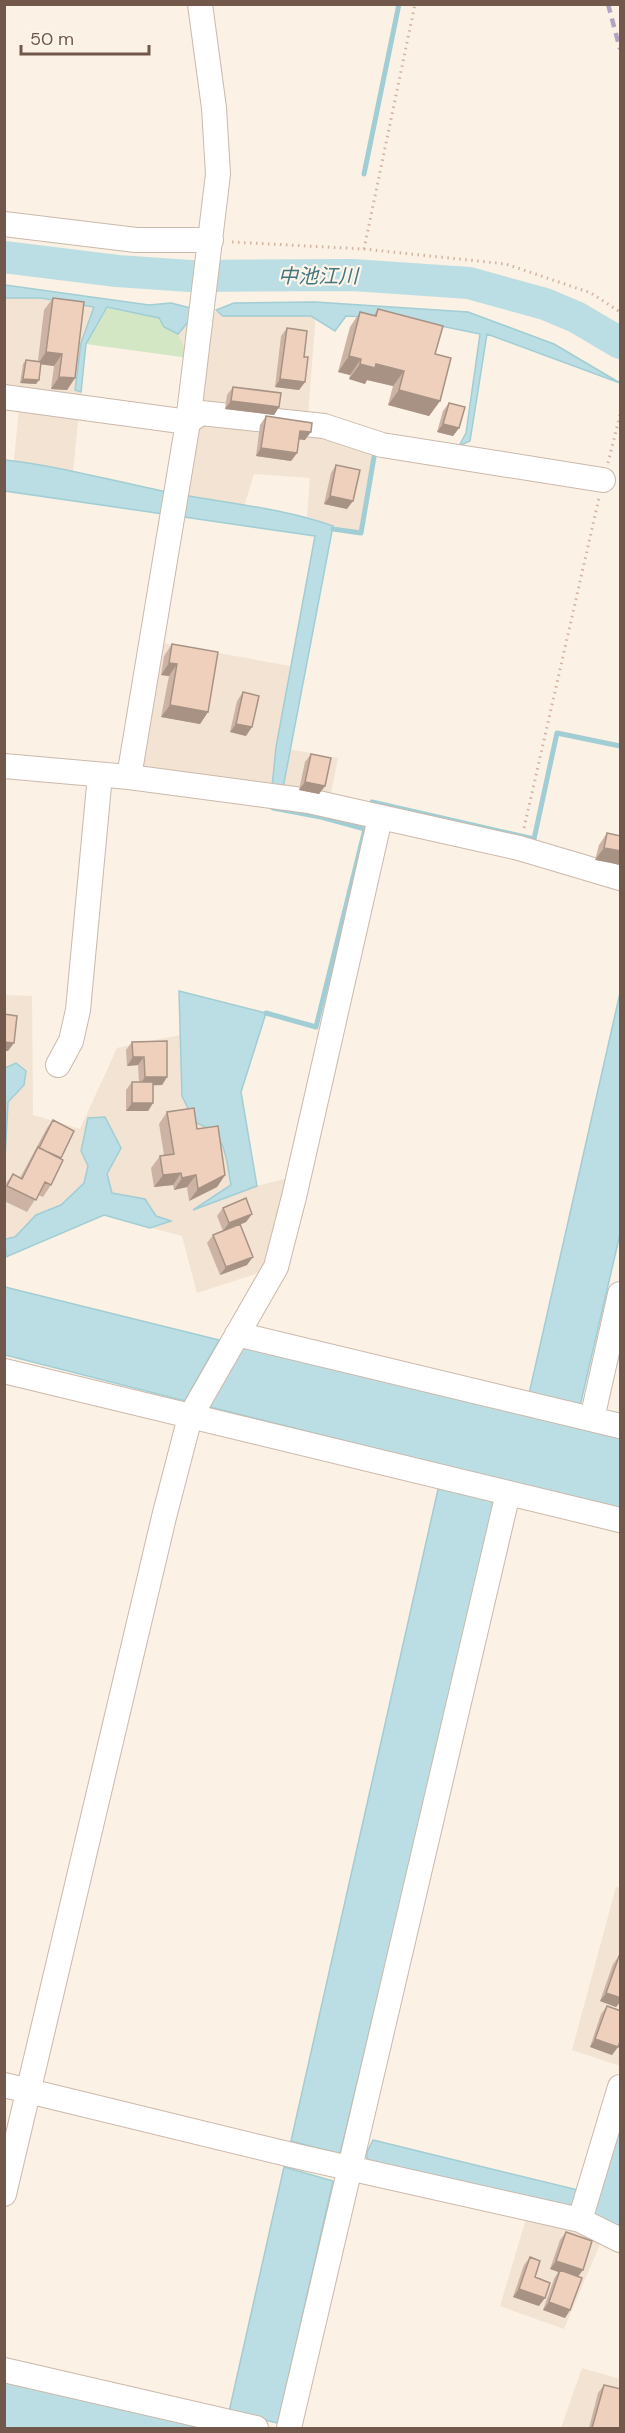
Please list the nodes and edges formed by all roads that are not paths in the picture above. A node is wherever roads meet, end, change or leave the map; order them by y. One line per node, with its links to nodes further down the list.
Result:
1 (200, 4): 3 (street)
2 (4, 224): 3 (street)
3 (211, 240): 5 (street)
4 (4, 397): 5 (street)
5 (188, 422): 6 (street); 9 (street)
6 (603, 480)
7 (4, 766): 8 (street)
8 (100, 775): 9 (street); 12 (street)
9 (129, 777): 10 (street)
10 (380, 818): 11 (street); 14 (street)
11 (621, 878)
12 (58, 1065)
13 (621, 1294): 17 (street)
14 (237, 1334): 16 (street); 17 (street)
15 (4, 1371): 16 (street)
16 (190, 1417): 19 (street); 23 (street)
17 (592, 1419): 18 (street)
18 (621, 1426)
19 (508, 1493): 20 (street); 24 (street)
20 (621, 1520)
21 (4, 2085): 23 (street)
22 (621, 2086): 26 (street)
23 (29, 2091): 24 (street); 25 (street)
24 (351, 2168): 26 (street); 30 (street)
25 (4, 2194)
26 (580, 2220): 27 (street)
27 (621, 2240)
28 (4, 2370): 29 (street)
29 (252, 2427)
30 (289, 2428)

